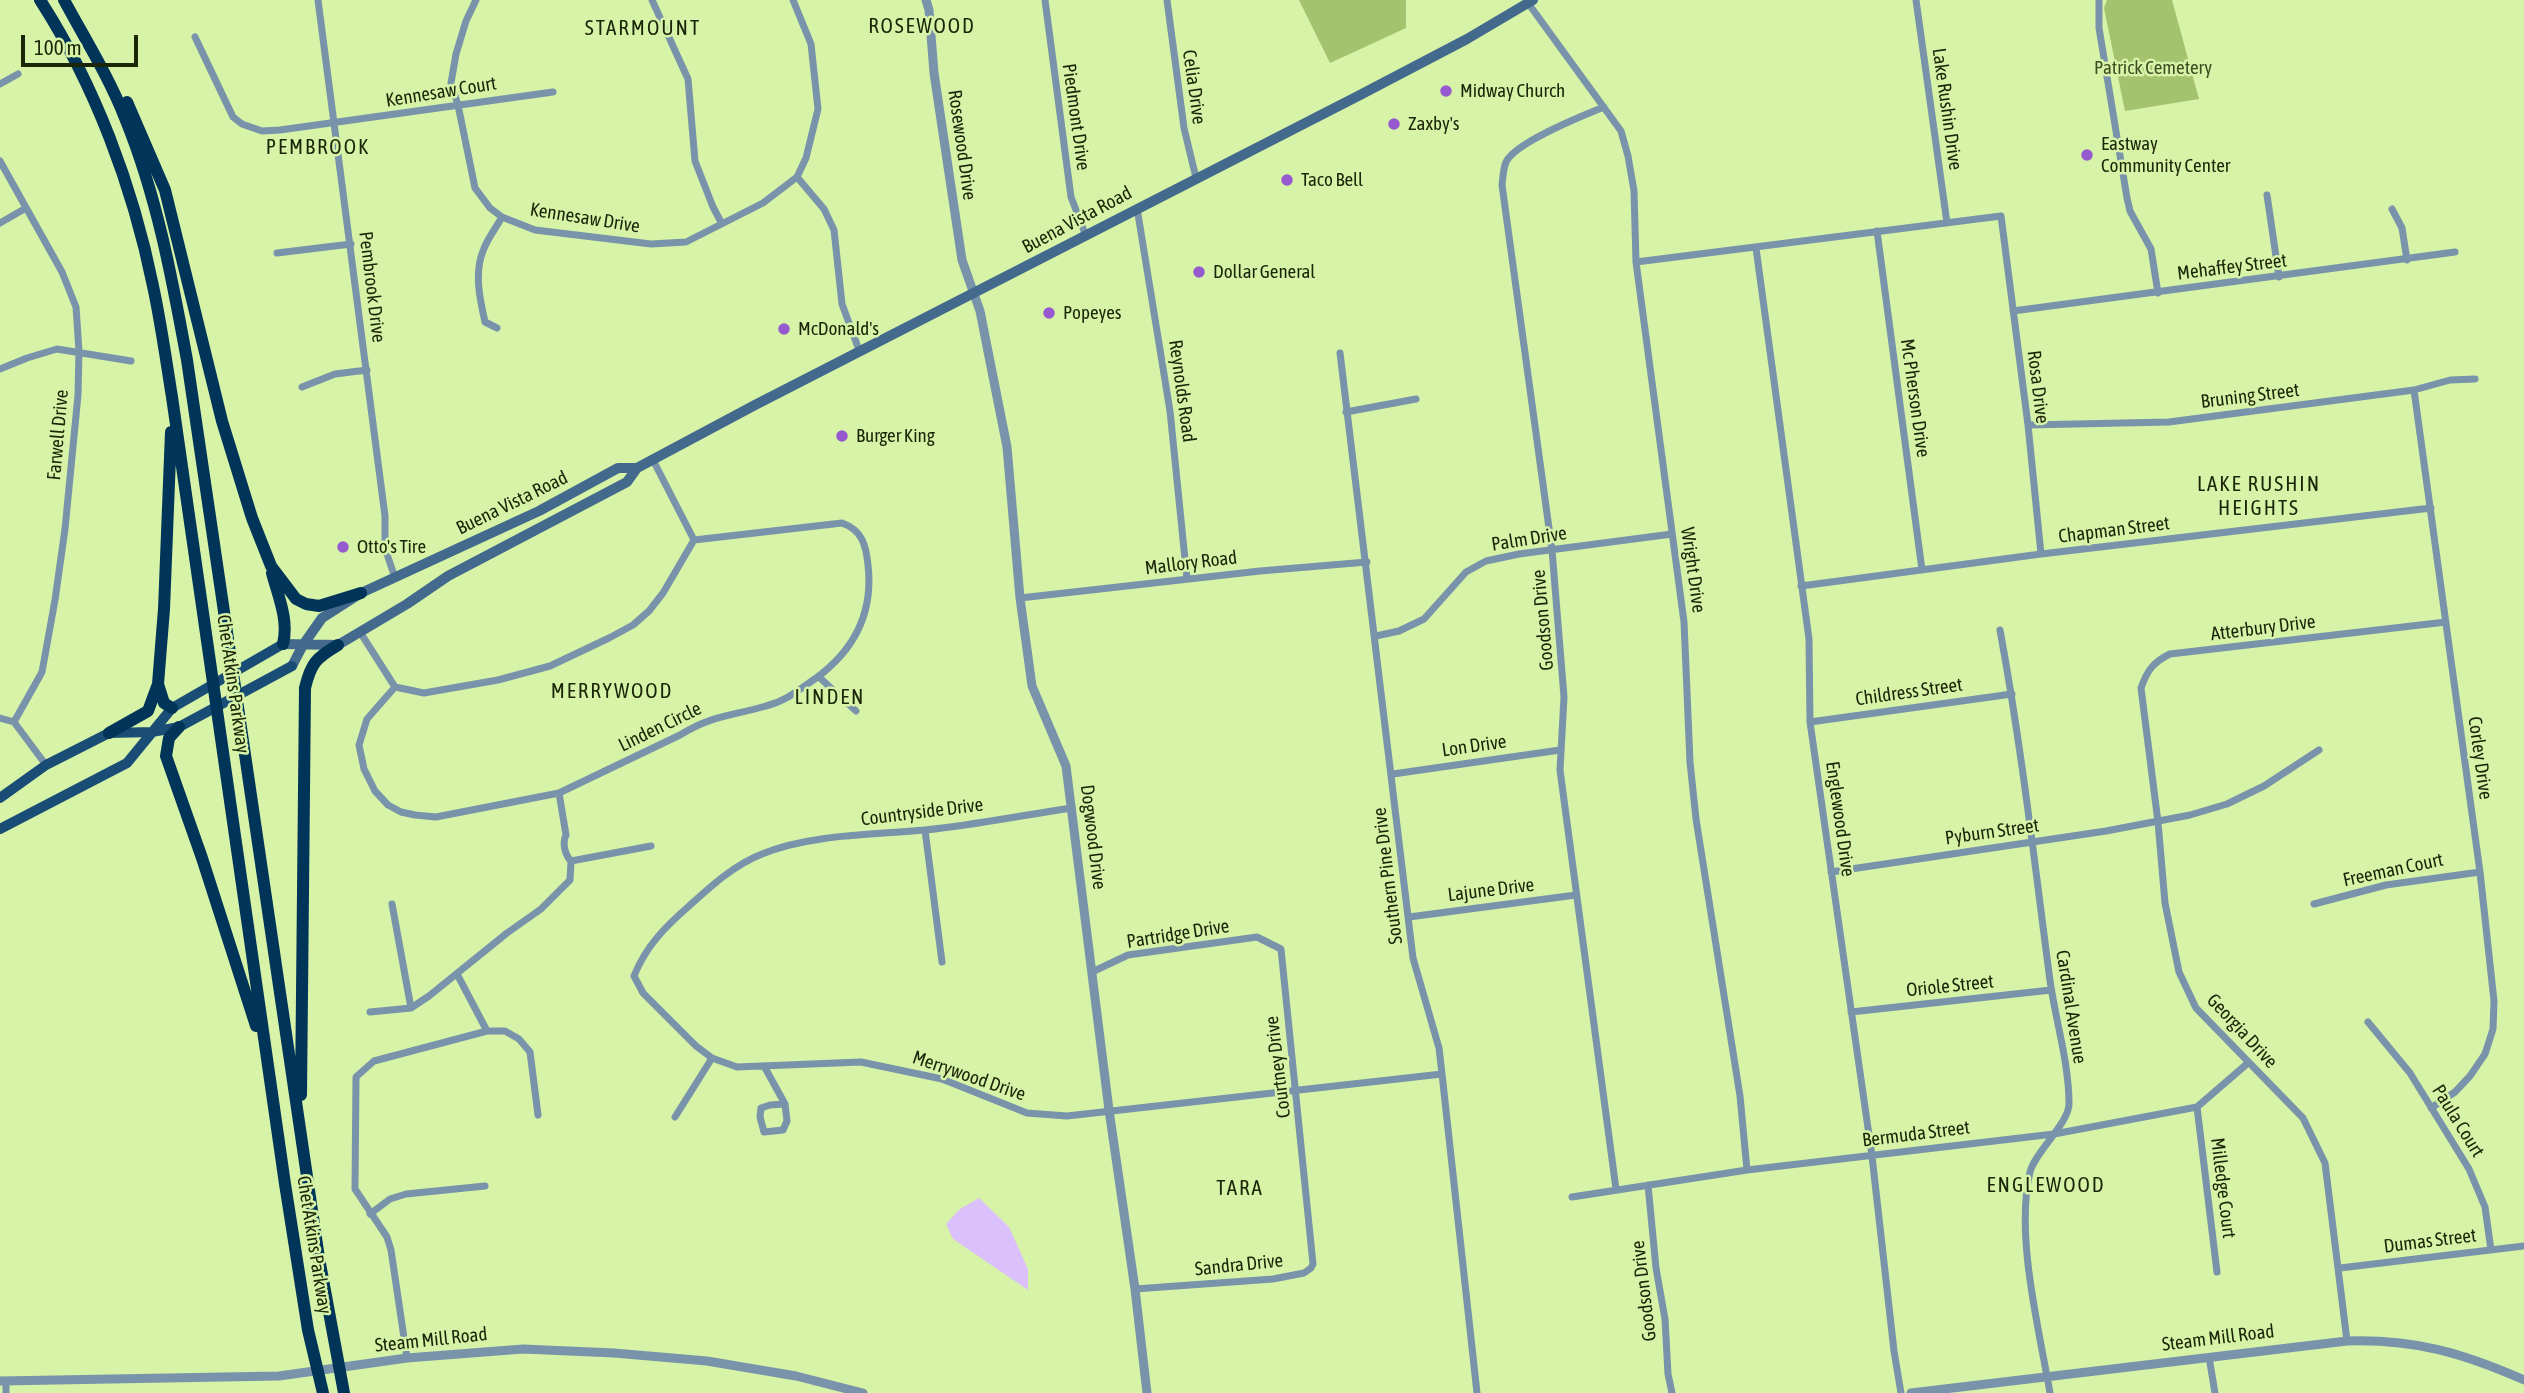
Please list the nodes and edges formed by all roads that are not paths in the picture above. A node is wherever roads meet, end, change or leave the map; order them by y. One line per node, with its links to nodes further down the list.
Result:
1 (40, 0): 54 (highway, Chet Atkins Parkway)
2 (66, 0): 13 (highway)
3 (318, 0): 20 (street, Pembrook Drive)
4 (476, 0): 18 (street, Kennesaw Drive)
5 (652, 0): 29 (street)
6 (793, 0): 22 (street)
7 (926, 0): 42 (street, Rosewood Drive)
8 (1045, 0): 33 (street, Piedmont Drive)
9 (1167, 0): 23 (street, Celia Drive)
10 (1916, 0): 31 (street, Lake Rushin Drive)
11 (2099, 0): 41 (street)
12 (1531, 1): 19 (street, Wright Drive); 23 (main road, Buena Vista Road)
13 (82, 26): 66 (highway); 135 (highway, Chet Atkins Parkway)
14 (195, 37): 20 (street, Kennesaw Court)
15 (18, 74): 16 (street)
16 (0, 84)
17 (553, 92): 18 (street, Kennesaw Court)
18 (458, 105): 20 (street, Kennesaw Court); 28 (street, Kennesaw Drive)
19 (1604, 107): 39 (street, Wright Drive); 63 (street, Goodson Drive)
20 (334, 123): 34 (street, Pembrook Drive)
21 (0, 161): 25 (street, Farwell Drive)
22 (797, 177): 29 (street, Kennesaw Drive); 45 (street)
23 (1196, 178): 26 (main road, Buena Vista Road)
24 (2267, 195): 40 (street)
25 (26, 208): 30 (street); 46 (street, Farwell Drive)
26 (1137, 208): 33 (main road, Buena Vista Road); 69 (street, Reynolds Road)
27 (2392, 209): 38 (street)
28 (502, 217): 29 (street, Kennesaw Drive); 44 (street)
29 (721, 222)
30 (0, 223)
31 (1947, 223): 32 (street); 43 (street, Rosa Drive)
32 (1877, 231): 35 (street); 67 (street, Mc Pherson Drive)
33 (1086, 236): 42 (main road, Buena Vista Road)
34 (351, 244): 37 (street); 50 (street, Pembrook Drive)
35 (1756, 248): 39 (street); 70 (street, Englewood Drive)
36 (2455, 252): 38 (street, Mehaffey Street)
37 (278, 253)
38 (2407, 260): 40 (street, Mehaffey Street)
39 (1636, 262): 61 (street, Wright Drive)
40 (2279, 277): 41 (street, Mehaffey Street)
41 (2158, 293): 43 (street, Mehaffey Street)
42 (972, 294): 45 (main road, Buena Vista Road); 72 (street, Dogwood Drive)
43 (2013, 311): 57 (street, Rosa Drive)
44 (497, 328)
45 (859, 350): 58 (main road, Buena Vista Road)
46 (79, 351): 48 (street); 49 (street); 88 (street, Farwell Drive)
47 (1340, 353): 56 (street, Southern Pine Drive)
48 (131, 361)
49 (0, 369)
50 (367, 370): 52 (street); 68 (street, Pembrook Drive)
51 (2475, 379): 53 (street, Bruning Street)
52 (302, 387)
53 (2414, 390): 57 (street, Bruning Street); 60 (street, Corley Drive)
54 (172, 397): 82 (highway); 137 (highway, Chet Atkins Parkway)
55 (1416, 399): 56 (street)
56 (1346, 412): 65 (street, Southern Pine Drive)
57 (2028, 425): 64 (street, Rosa Drive)
58 (653, 460): 59 (main road, Buena Vista Road); 62 (street)
59 (637, 468): 68 (main road, Buena Vista Road); 75 (main road, Buena Vista Road)
60 (2431, 508): 64 (street, Chapman Street); 73 (street, Corley Drive)
61 (1672, 534): 63 (street, Palm Drive); 139 (street, Wright Drive)
62 (694, 540): 81 (street, Linden Circle); 83 (street)
63 (1552, 550): 76 (street, Palm Drive); 94 (street, Goodson Drive)
64 (2041, 554): 67 (street, Chapman Street)
65 (1367, 562): 69 (street, Mallory Road); 76 (street, Southern Pine Drive)
66 (271, 566): 71 (highway); 77 (highway)
67 (1922, 570): 70 (street, Chapman Street)
68 (395, 578): 71 (main road, Buena Vista Road)
69 (1187, 579): 72 (street, Mallory Road)
70 (1801, 586): 89 (street, Englewood Drive)
71 (361, 593): 78 (main road, Buena Vista Road)
72 (1020, 598): 100 (street, Dogwood Drive)
73 (2446, 622): 91 (street, Atterbury Drive); 109 (street, Corley Drive)
74 (2000, 631): 84 (street, Cardinal Avenue)
75 (360, 632): 79 (main road, Buena Vista Road); 83 (street)
76 (1376, 636): 97 (street, Southern Pine Drive)
77 (283, 644): 78 (main road); 85 (main road)
78 (303, 645): 79 (main road); 80 (main road, Buena Vista Road)
79 (338, 645): 135 (highway)
80 (292, 666): 90 (main road, Buena Vista Road)
81 (820, 677): 86 (street); 98 (street, Linden Circle)
82 (158, 684): 85 (highway); 93 (highway)
83 (395, 688): 98 (street, Linden Circle)
84 (2012, 694): 89 (street, Childress Street); 104 (street, Cardinal Avenue)
85 (172, 708): 92 (main road)
86 (856, 711)
87 (0, 719): 88 (street)
88 (14, 722): 96 (street)
89 (1811, 722): 108 (street, Englewood Drive)
90 (179, 727): 92 (main road, Buena Vista Road); 137 (highway)
91 (2145, 727): 101 (street, Georgia Drive)
92 (152, 732): 93 (main road, Buena Vista Road); 102 (main road)
93 (109, 733): 96 (main road, Buena Vista Road)
94 (1560, 750): 97 (street, Lon Drive); 110 (street, Goodson Drive)
95 (2319, 750): 101 (street, Pyburn Street)
96 (46, 765): 99 (main road, Buena Vista Road)
97 (1393, 774): 113 (street, Southern Pine Drive)
98 (559, 793): 107 (street)
99 (0, 798)
100 (1072, 808): 103 (street, Countryside Drive); 116 (street, Dogwood Drive)
101 (2158, 822): 104 (street, Pyburn Street); 125 (street, Georgia Drive)
102 (0, 829)
103 (925, 830): 106 (street, Countryside Drive); 115 (street)
104 (2032, 842): 108 (street, Pyburn Street); 118 (street, Cardinal Avenue)
105 (651, 846): 107 (street)
106 (777, 849): 124 (street, Merrywood Drive)
107 (571, 861): 117 (street)
108 (1831, 872): 121 (street, Englewood Drive)
109 (2480, 872): 112 (street, Freeman Court); 131 (street, Corley Drive)
110 (1576, 895): 113 (street, Lajune Drive); 142 (street, Goodson Drive)
111 (391, 904): 119 (street)
112 (2314, 904)
113 (1409, 917): 127 (street, Southern Pine Drive)
114 (1270, 943): 116 (street, Partridge Drive); 128 (street, Courtney Drive)
115 (942, 962)
116 (1093, 972): 132 (street, Dogwood Drive)
117 (457, 974): 119 (street); 123 (street)
118 (2051, 990): 121 (street, Oriole Street); 136 (street, Cardinal Avenue)
119 (411, 1008): 120 (street)
120 (370, 1012)
121 (1852, 1012): 138 (street, Englewood Drive)
122 (2368, 1022): 131 (street, Paula Court)
123 (488, 1031): 133 (street); 145 (street)
124 (712, 1058): 126 (street, Merrywood Drive); 134 (street)
125 (2248, 1063): 130 (street); 148 (street, Georgia Drive)
126 (764, 1066): 129 (street); 132 (street, Merrywood Drive)
127 (1443, 1074): 128 (street, Merrywood Drive); 162 (street, Southern Pine Drive)
128 (1297, 1089): 132 (street, Merrywood Drive); 143 (street, Courtney Drive)
129 (785, 1104): 129 (street)
130 (2197, 1107): 136 (street, Bermuda Street); 149 (street, Milledge Court)
131 (2431, 1108): 147 (street, Paula Court)
132 (1109, 1110): 150 (street, Dogwood Drive)
133 (538, 1115)
134 (675, 1117)
135 (301, 1134): 159 (highway, Chet Atkins Parkway)
136 (2053, 1134): 138 (street, Bermuda Street); 154 (street, Cardinal Avenue)
137 (281, 1153): 158 (highway, Chet Atkins Parkway)
138 (1872, 1156): 139 (street, Bermuda Street); 164 (street, Englewood Drive)
139 (1746, 1170): 140 (street, Bermuda Street)
140 (1648, 1185): 142 (street, Bermuda Street); 163 (street, Goodson Drive)
141 (485, 1186): 145 (street)
142 (1616, 1189): 144 (street, Bermuda Street)
143 (1307, 1193): 150 (street, Sandra Drive)
144 (1572, 1198)
145 (370, 1214): 153 (street)
146 (2524, 1246): 147 (street, Dumas Street)
147 (2491, 1250): 148 (street, Dumas Street)
148 (2340, 1268): 151 (street, Georgia Drive)
149 (2217, 1272)
150 (1135, 1290): 161 (street, Dogwood Drive)
151 (2347, 1340): 152 (street, Steam Mill Road); 155 (street, Steam Mill Road)
152 (2208, 1357): 154 (street, Steam Mill Road); 167 (street)
153 (407, 1358): 156 (street, Steam Mill Road); 160 (street, Steam Mill Road)
154 (2048, 1378): 165 (street, Steam Mill Road); 166 (street, Cardinal Avenue)
155 (2524, 1380)
156 (3, 1381): 157 (street)
157 (6, 1393)
158 (323, 1393)
159 (344, 1393)
160 (863, 1393)
161 (1147, 1393)
162 (1477, 1393)
163 (1672, 1393)
164 (1901, 1393)
165 (1912, 1393)
166 (2050, 1393)
167 (2215, 1393)

